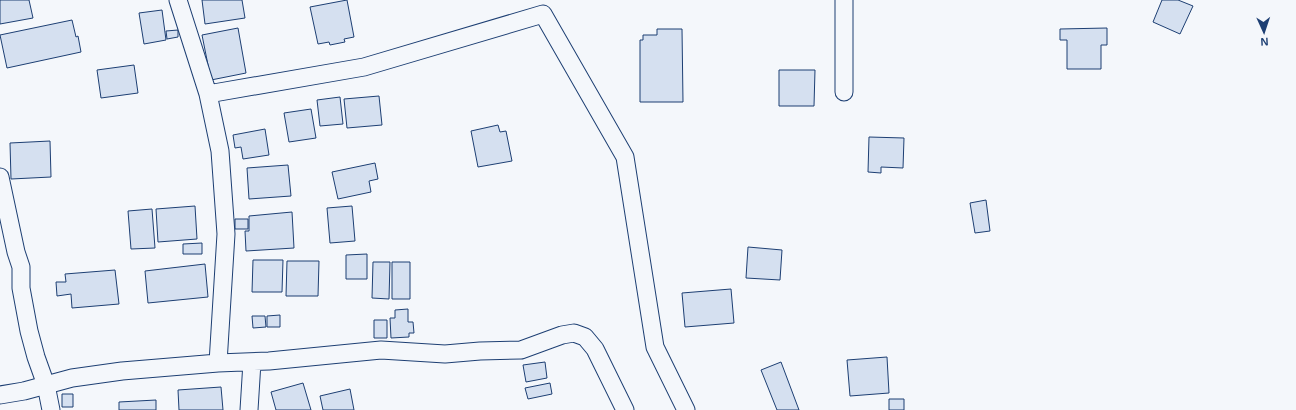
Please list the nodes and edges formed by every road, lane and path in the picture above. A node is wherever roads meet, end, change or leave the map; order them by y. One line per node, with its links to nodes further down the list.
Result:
1 (178, 0): 4 (street)
2 (844, 0): 3 (street)
3 (844, 92)
4 (208, 94): 7 (street); 13 (street)
5 (0, 177): 8 (street)
6 (252, 362): 7 (street); 11 (street); 12 (street)
7 (218, 363): 8 (street)
8 (46, 385): 9 (street); 10 (street)
9 (0, 395)
10 (52, 410)
11 (249, 410)
12 (625, 410)
13 (686, 410)

